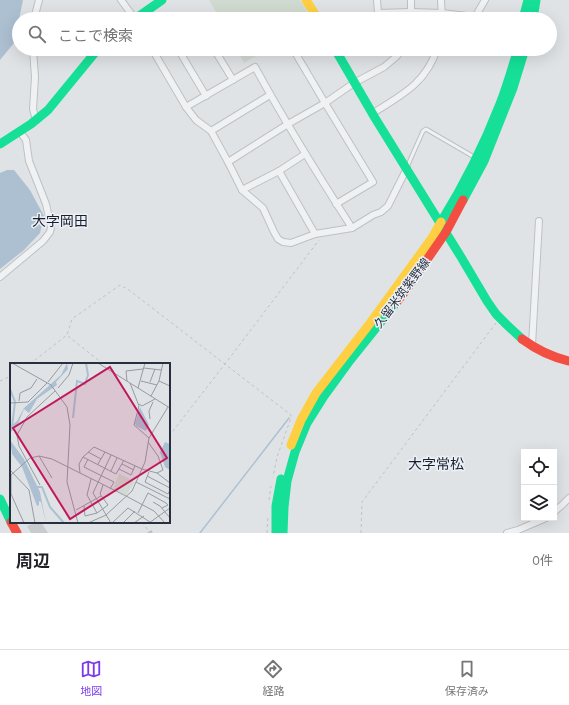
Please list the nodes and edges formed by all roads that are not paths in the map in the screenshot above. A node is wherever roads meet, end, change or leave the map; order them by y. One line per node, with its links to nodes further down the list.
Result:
1 (39, 0): 11 (street)
2 (121, 0): 12 (street)
3 (162, 0): 13 (main road)
4 (306, 0): 14 (main road)
5 (377, 0): 15 (street)
6 (411, 0): 16 (street)
7 (441, 0): 17 (street)
8 (486, 0): 18 (street)
9 (528, 0): 19 (main road)
10 (536, 0): 20 (main road)
11 (36, 12)
12 (130, 12)
13 (145, 12)
14 (314, 12)
15 (378, 12)
16 (411, 12)
17 (442, 12)
18 (478, 12)
19 (525, 12)
20 (534, 12)
21 (34, 56): 39 (street)
22 (92, 56): 39 (main road)
23 (158, 56): 37 (street)
24 (182, 56): 35 (street)
25 (218, 56): 32 (street)
26 (297, 56): 36 (street)
27 (339, 56): 33 (main road)
28 (397, 56): 33 (street)
29 (434, 56): 38 (street)
30 (516, 56): 45 (main road, 久留米筑紫野線)
31 (523, 56): 54 (main road, 久留米筑紫野線)
32 (233, 80): 34 (street); 35 (street)
33 (354, 83): 36 (street); 38 (main road)
34 (270, 95): 40 (street); 41 (street)
35 (206, 96): 37 (street)
36 (325, 103): 40 (street); 50 (street)
37 (186, 107): 41 (street)
38 (373, 112): 47 (main road)
39 (36, 120): 42 (main road)
40 (288, 124): 44 (street); 46 (street)
41 (210, 131): 46 (street)
42 (20, 132): 43 (main road); 56 (street)
43 (0, 144)
44 (305, 154): 48 (street); 50 (street)
45 (476, 158): 47 (lane); 52 (main road, 久留米筑紫野線)
46 (228, 162): 49 (street)
47 (406, 168): 52 (main road); 53 (street)
48 (279, 171): 49 (street); 55 (street)
49 (242, 190): 55 (street)
50 (336, 204): 53 (street)
51 (539, 221): 57 (street)
52 (441, 224): 54 (main road); 66 (main road, 久留米筑紫野線)
53 (352, 228): 55 (street)
54 (446, 232): 57 (main road); 67 (main road, 久留米筑紫野線)
55 (315, 234)
56 (0, 277)
57 (532, 345): 58 (main road)
58 (569, 360)
59 (569, 498): 61 (street)
60 (0, 499): 62 (main road)
61 (557, 509)
62 (10, 520)
63 (539, 521): 68 (street)
64 (12, 523): 65 (main road)
65 (17, 533)
66 (276, 533)
67 (283, 533)
68 (507, 533)

